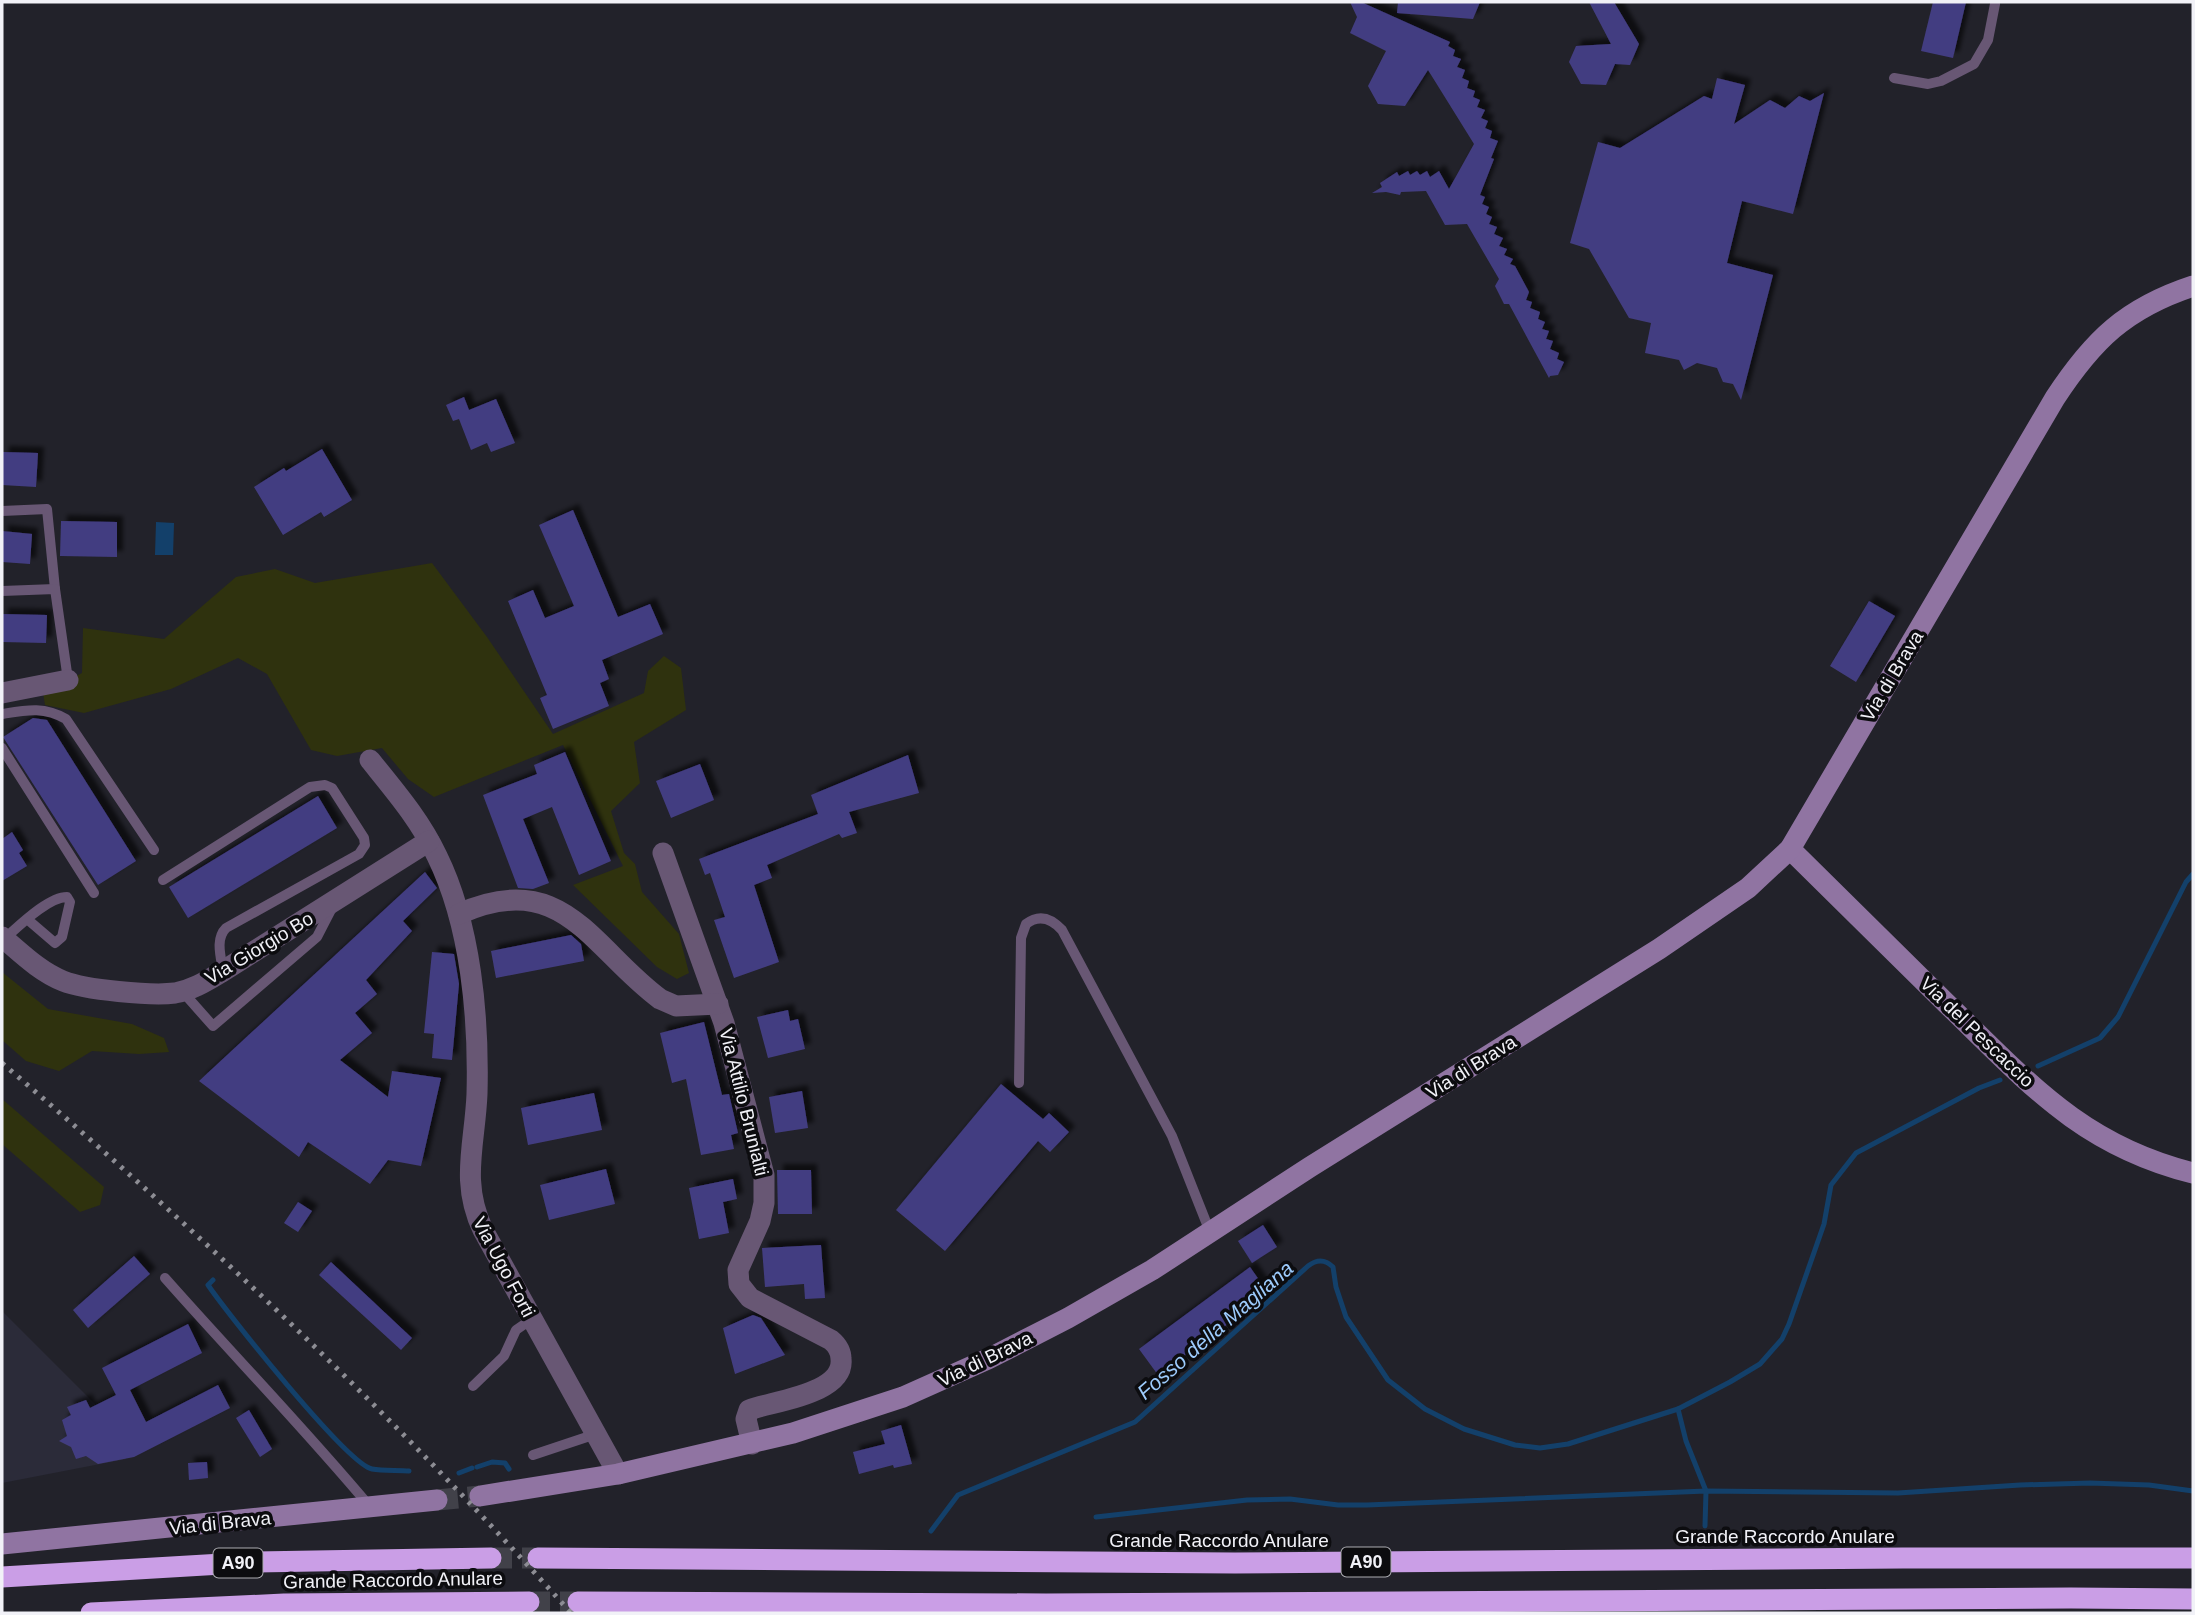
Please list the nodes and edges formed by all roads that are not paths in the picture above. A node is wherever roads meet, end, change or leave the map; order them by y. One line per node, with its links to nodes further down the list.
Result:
1 (1995, 4): 2 (lane)
2 (1894, 78)
3 (2193, 286): 13 (street, Via di Brava)
4 (2, 511): 5 (lane)
5 (55, 589): 6 (lane); 7 (lane)
6 (2, 592)
7 (68, 680): 8 (street)
8 (2, 693)
9 (2, 714): 14 (lane)
10 (2, 748): 17 (lane)
11 (370, 760): 12 (street, Via Ugo Forti)
12 (429, 841): 18 (street, Via Giorgio Bo); 19 (street, Via Ugo Forti)
13 (1790, 849): 26 (street, Via del Pescaccio); 27 (street, Via di Brava)
14 (154, 850)
15 (663, 853): 24 (street, Via Attilio Brunialti)
16 (163, 880): 22 (lane)
17 (94, 893)
18 (334, 902): 22 (street, Via Giorgio Bo); 23 (lane)
19 (459, 914): 24 (street); 29 (street, Via Ugo Forti)
20 (27, 919): 20 (lane); 21 (lane)
21 (3, 938): 23 (street, Via Giorgio Bo)
22 (223, 971): 23 (street, Via Giorgio Bo)
23 (182, 991)
24 (718, 1004): 32 (street, Via Attilio Brunialti)
25 (1019, 1083): 27 (lane)
26 (2193, 1173)
27 (1210, 1233): 32 (street, Via di Brava)
28 (165, 1278): 37 (lane)
29 (532, 1320): 30 (lane); 31 (street, Via Ugo Forti)
30 (473, 1386)
31 (596, 1434): 33 (lane); 34 (street, Via Ugo Forti)
32 (752, 1444): 34 (street, Via di Brava)
33 (533, 1455)
34 (618, 1474): 35 (street, Via di Brava)
35 (480, 1496)
36 (437, 1500): 37 (street, Via di Brava)
37 (371, 1507): 38 (street, Via di Brava)
38 (2, 1544)
39 (491, 1558): 42 (highway, Grande Raccordo Anulare / A90)
40 (538, 1558): 41 (highway, Grande Raccordo Anulare / A90)
41 (2193, 1558)
42 (2, 1577)
43 (2193, 1600): 46 (highway, A90)
44 (500, 1602): 45 (highway, Grande Raccordo Anulare / A90); 47 (highway, Grande Raccordo Anulare / A90); 48 (highway)
45 (529, 1602)
46 (578, 1602)
47 (90, 1613)
48 (420, 1613)

